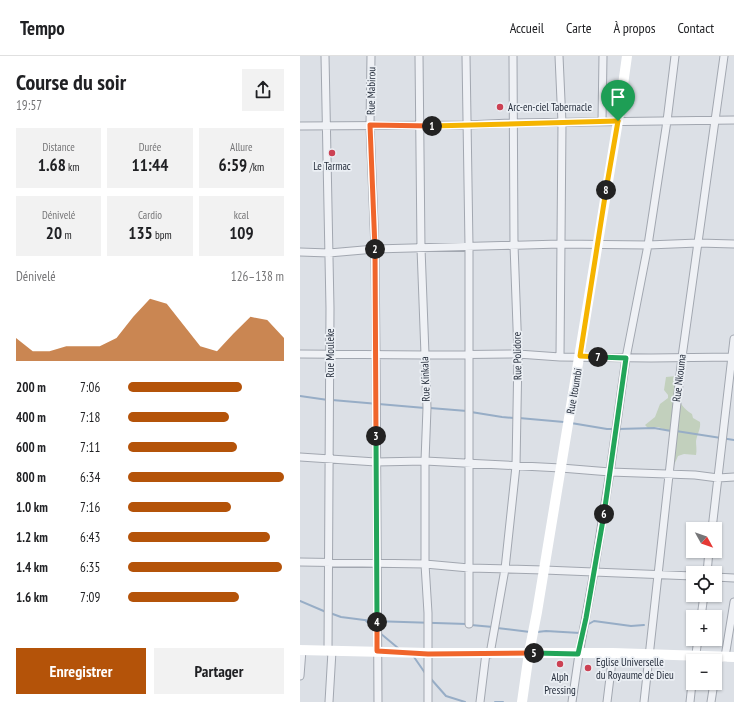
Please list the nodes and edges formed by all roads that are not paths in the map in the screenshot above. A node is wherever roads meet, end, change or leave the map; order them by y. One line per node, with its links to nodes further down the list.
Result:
1 (325, 56): 21 (street, Rue Mouleke)
2 (371, 56): 18 (street, Rue Mabirou)
3 (419, 56): 22 (street, Rue Kinkala)
4 (466, 56): 19 (street)
5 (513, 56): 16 (street, Rue Polidore)
6 (559, 56): 17 (street)
7 (603, 56): 12 (street)
8 (627, 56): 13 (street, Rue Itoumbi)
9 (675, 56): 14 (street)
10 (724, 56): 15 (street, Rue Nkouma)
11 (734, 120): 15 (street)
12 (602, 121): 13 (street); 17 (street)
13 (618, 121): 14 (street); 27 (street, Rue Itoumbi)
14 (667, 121): 15 (street); 28 (street)
15 (714, 121): 23 (street, Rue Nkouma)
16 (513, 123): 17 (street); 19 (street); 26 (street, Rue Polidore)
17 (562, 123): 24 (street)
18 (370, 125): 21 (street); 22 (street); 31 (street, Rue Mabirou)
19 (466, 125): 22 (street); 29 (street)
20 (300, 126): 21 (street)
21 (326, 126): 33 (street, Rue Mouleke)
22 (420, 126): 30 (street, Rue Kinkala)
23 (698, 243): 25 (street); 28 (street); 43 (street, Rue Nkouma)
24 (560, 244): 26 (street); 27 (street); 42 (street)
25 (734, 244)
26 (514, 245): 29 (street); 37 (street, Rue Polidore)
27 (597, 245): 28 (street); 41 (street, Rue Itoumbi)
28 (648, 245): 45 (street)
29 (469, 246): 30 (street); 40 (street)
30 (421, 248): 31 (street); 39 (street, Rue Kinkala)
31 (375, 249): 33 (street); 36 (street, Rue Mabirou)
32 (300, 252): 33 (street)
33 (329, 253): 38 (street, Rue Mouleke)
34 (734, 339): 44 (street)
35 (300, 354): 38 (street)
36 (376, 354): 38 (street); 39 (street); 48 (street, Rue Mabirou)
37 (518, 354): 40 (street); 42 (street); 51 (street, Rue Polidore)
38 (330, 355): 47 (street, Rue Mouleke)
39 (424, 355): 40 (street); 49 (street, Rue Kinkala)
40 (469, 355): 50 (street)
41 (580, 356): 42 (street); 45 (street); 52 (street, Rue Itoumbi)
42 (560, 357)
43 (682, 357): 44 (street); 45 (street); 54 (street, Rue Nkouma)
44 (733, 357): 55 (street)
45 (626, 358): 53 (street)
46 (300, 457): 47 (street)
47 (329, 459): 48 (street); 59 (street, Rue Mouleke)
48 (376, 462): 49 (street); 60 (street, Rue Mabirou)
49 (425, 462): 50 (street); 61 (street, Rue Kinkala)
50 (470, 463): 51 (street); 62 (street)
51 (516, 466): 52 (street); 63 (street, Rue Polidore)
52 (561, 468): 53 (street); 64 (street, Rue Itoumbi)
53 (610, 472): 54 (street); 65 (street)
54 (668, 474): 55 (street); 66 (street, Rue Nkouma)
55 (718, 478): 56 (street); 57 (street)
56 (734, 478)
57 (713, 522)
58 (300, 562): 59 (street)
59 (329, 563): 60 (street); 73 (street, Rue Mouleke)
60 (377, 564): 61 (street); 74 (street, Rue Mabirou)
61 (426, 564): 62 (street); 77 (street, Rue Kinkala)
62 (469, 568): 63 (street); 71 (street)
63 (505, 569): 64 (street); 75 (street, Rue Polidore)
64 (544, 570): 65 (street); 76 (street, Rue Itoumbi)
65 (594, 572): 66 (street); 78 (street)
66 (658, 574): 67 (street); 80 (street, Rue Nkouma)
67 (686, 576)
68 (722, 577): 69 (street)
69 (734, 578)
70 (734, 602): 82 (street)
71 (469, 624)
72 (301, 650): 73 (street); 83 (street)
73 (330, 651): 74 (street); 86 (street, Rue Mouleke)
74 (377, 651): 77 (street); 87 (street, Rue Mabirou)
75 (488, 653): 76 (street); 77 (street); 89 (street, Rue Polidore)
76 (529, 653): 78 (street); 90 (street, Rue Itoumbi)
77 (428, 654): 88 (street, Rue Kinkala)
78 (578, 654): 79 (street); 91 (street)
79 (613, 654): 80 (street); 92 (street)
80 (648, 655): 81 (street); 93 (street, Rue Nkouma)
81 (686, 657)
82 (726, 657)
83 (300, 676)
84 (691, 690): 94 (street)
85 (713, 690): 95 (street)
86 (329, 702)
87 (378, 702)
88 (428, 702)
89 (480, 702)
90 (522, 702)
91 (572, 702)
92 (607, 702)
93 (644, 702)
94 (690, 702)
95 (712, 702)

